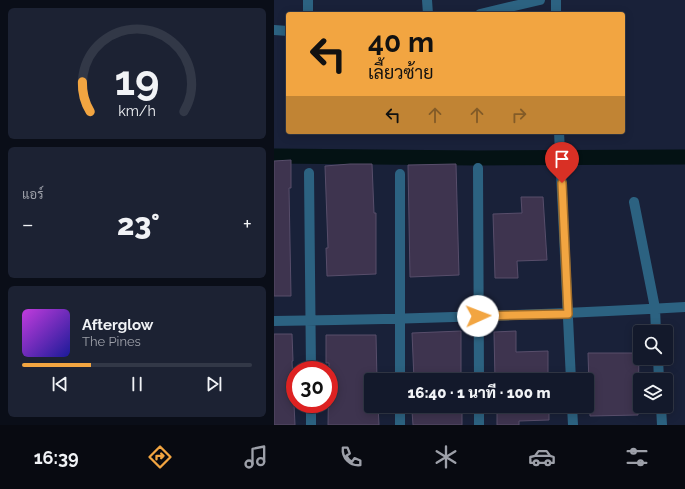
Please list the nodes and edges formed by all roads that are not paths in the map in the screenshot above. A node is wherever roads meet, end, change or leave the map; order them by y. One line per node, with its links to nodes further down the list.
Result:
1 (308, 0): 5 (street)
2 (428, 0): 6 (street)
3 (540, 0): 7 (street)
4 (556, 0): 8 (street)
5 (308, 12)
6 (428, 12)
7 (489, 12)
8 (556, 12)
9 (274, 30): 10 (street)
10 (286, 30)
11 (560, 137): 18 (street)
12 (478, 168): 19 (street)
13 (310, 173): 21 (street)
14 (400, 174): 20 (street)
15 (634, 202): 17 (street)
16 (685, 307): 17 (street)
17 (655, 308): 18 (street); 23 (street)
18 (568, 314): 19 (street); 27 (street)
19 (478, 316): 20 (street); 26 (street)
20 (400, 319): 21 (street); 25 (street)
21 (311, 320): 22 (street); 24 (street)
22 (274, 321)
23 (656, 325)
24 (311, 361)
25 (400, 373)
26 (479, 373)
27 (571, 373)
28 (311, 413): 33 (street)
29 (400, 413): 34 (street)
30 (479, 413): 35 (street)
31 (572, 413): 36 (street)
32 (661, 413): 37 (street)
33 (312, 425)
34 (400, 425)
35 (479, 425)
36 (573, 425)
37 (662, 425)

